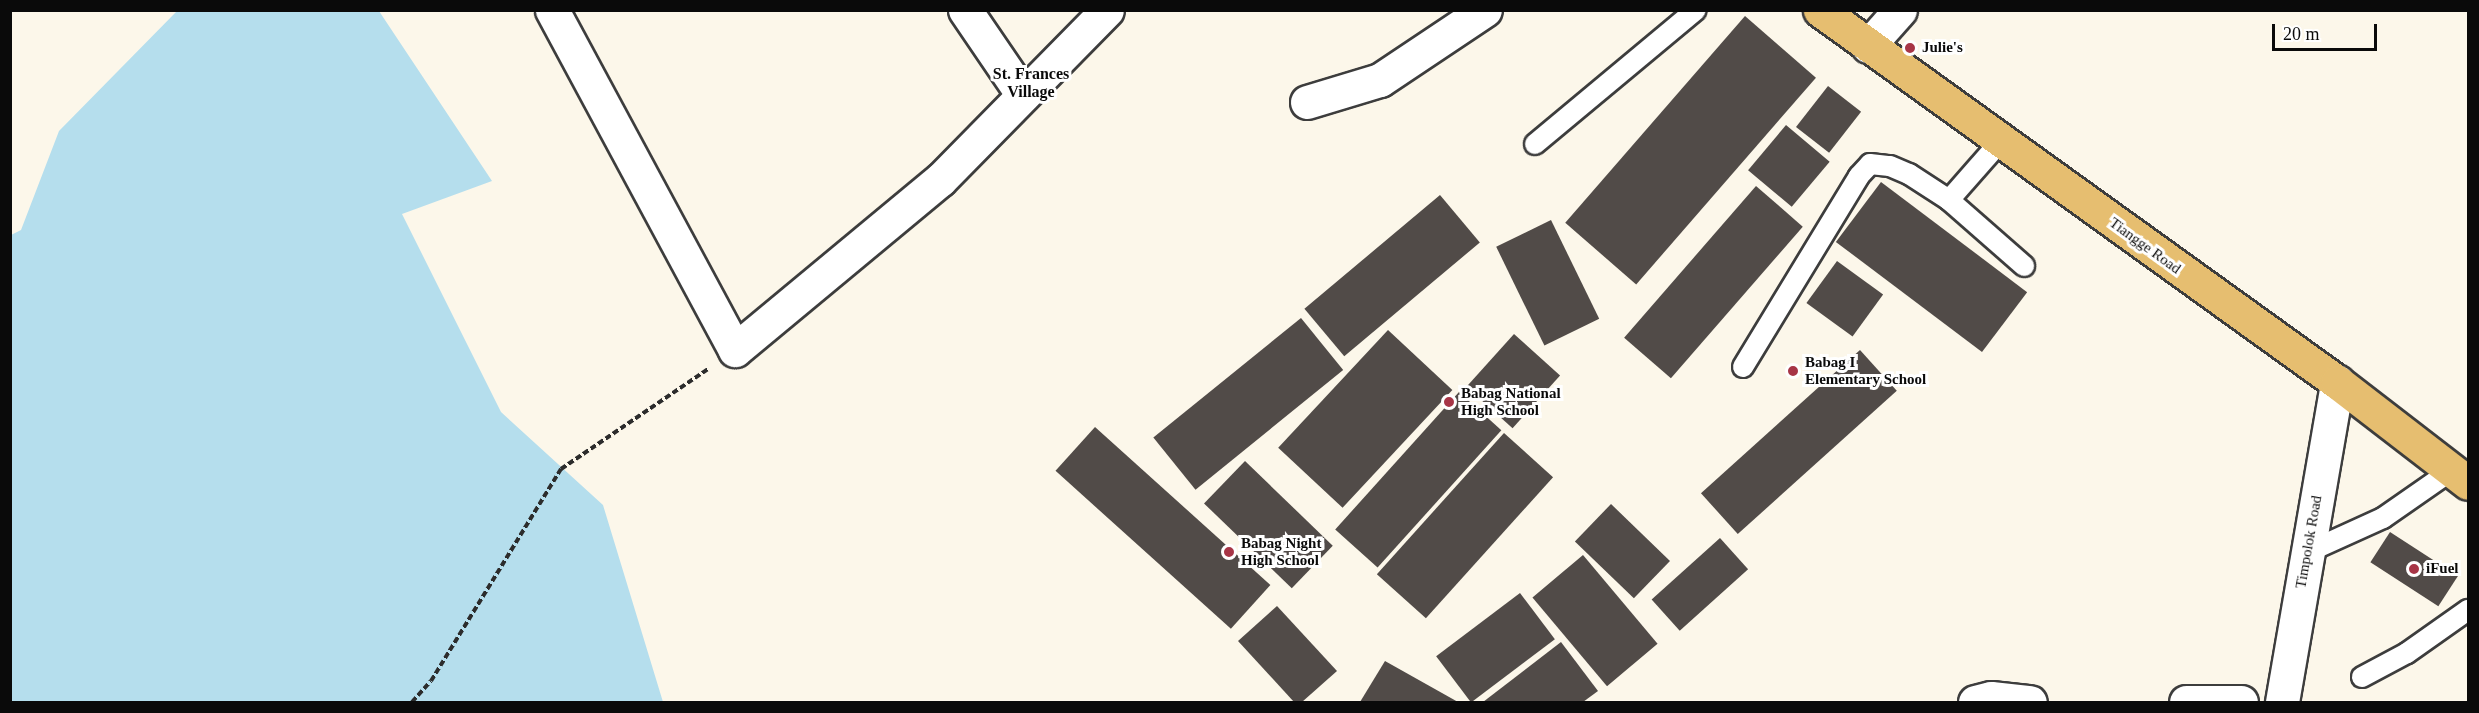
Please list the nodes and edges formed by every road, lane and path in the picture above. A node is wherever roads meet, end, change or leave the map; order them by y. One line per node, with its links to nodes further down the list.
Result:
1 (552, 10): 15 (street)
2 (965, 10): 9 (street)
3 (1107, 10): 9 (street)
4 (1485, 10): 10 (street)
5 (1696, 10): 12 (lane)
6 (1820, 10): 8 (main road, Tiangge Road)
7 (1900, 10): 8 (street)
8 (1868, 46): 11 (main road, Tiangge Road)
9 (1023, 95): 15 (street)
10 (1306, 102)
11 (2000, 142): 13 (lane); 17 (main road, Tiangge Road)
12 (1535, 144)
13 (1949, 200): 14 (lane); 16 (lane)
14 (2024, 266)
15 (735, 350): 22 (path)
16 (1743, 367)
17 (2337, 382): 18 (main road, Tiangge Road); 19 (street, Timpolok Road)
18 (2460, 477): 19 (lane)
19 (2308, 552): 27 (street, Timpolok Road)
20 (2469, 610): 21 (lane)
21 (2362, 677)
22 (412, 702)
23 (1975, 702): 24 (street)
24 (2030, 702)
25 (2186, 702): 26 (street)
26 (2241, 702)
27 (2282, 702)

